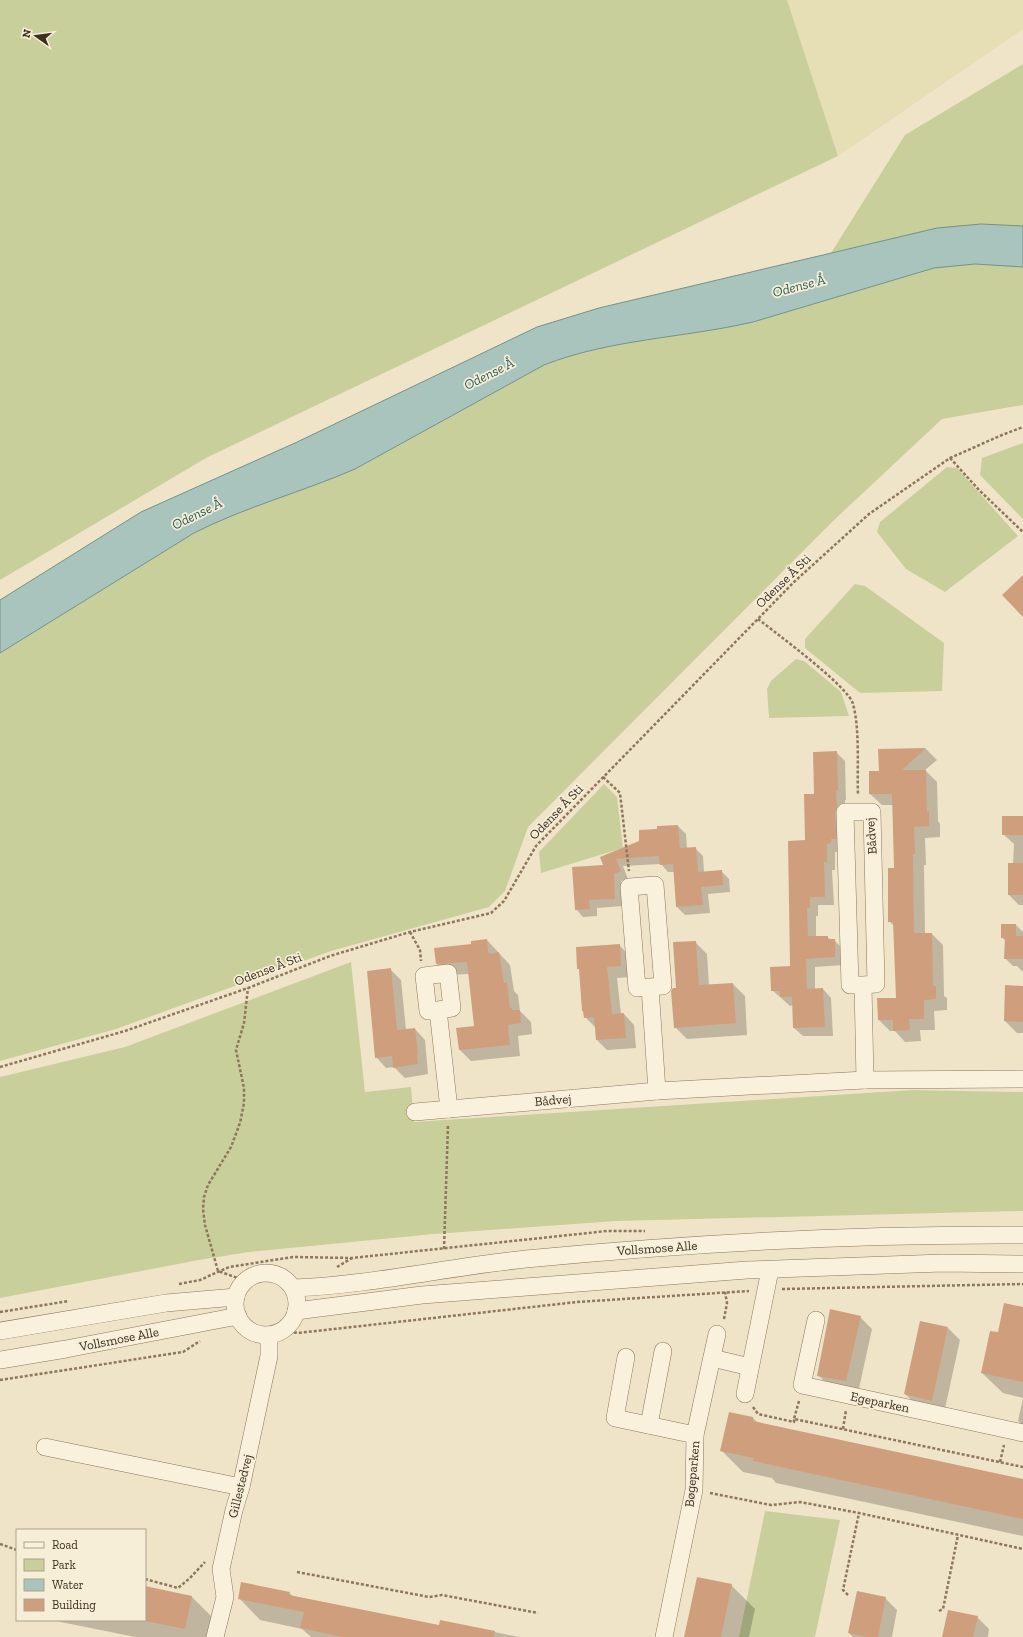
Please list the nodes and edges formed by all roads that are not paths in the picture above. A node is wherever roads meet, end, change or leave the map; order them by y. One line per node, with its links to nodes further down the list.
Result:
1 (863, 985): 1 (street, Bådvej); 5 (street)
2 (650, 987): 2 (street); 6 (street)
3 (438, 1010): 3 (street); 7 (street)
4 (1023, 1079): 5 (street, Bådvej)
5 (865, 1080): 6 (street, Bådvej)
6 (657, 1091): 7 (street, Bådvej)
7 (449, 1109): 8 (street, Bådvej)
8 (415, 1112)
9 (1023, 1235): 12 (street, Vollsmose Alle)
10 (1023, 1264): 11 (street)
11 (770, 1270): 14 (street); 24 (street)
12 (293, 1288): 13 (street); 14 (street)
13 (236, 1297): 15 (street); 17 (street, Vollsmose Alle)
14 (296, 1311): 18 (street)
15 (238, 1316): 18 (street); 23 (street, Vollsmose Alle)
16 (816, 1320): 27 (street, Egeparken)
17 (0, 1331)
18 (275, 1333): 30 (street, Gillestedvej)
19 (717, 1334): 22 (street, Bøgeparken)
20 (663, 1351): 26 (street)
21 (626, 1357): 26 (street)
22 (712, 1358): 24 (street); 28 (street, Bøgeparken)
23 (0, 1360)
24 (750, 1367): 25 (street)
25 (745, 1394)
26 (649, 1425): 28 (street)
27 (1023, 1433)
28 (696, 1435): 32 (street, Bøgeparken)
29 (45, 1447): 30 (street)
30 (241, 1487): 31 (street, Gillestedvej)
31 (215, 1637)
32 (664, 1637)

